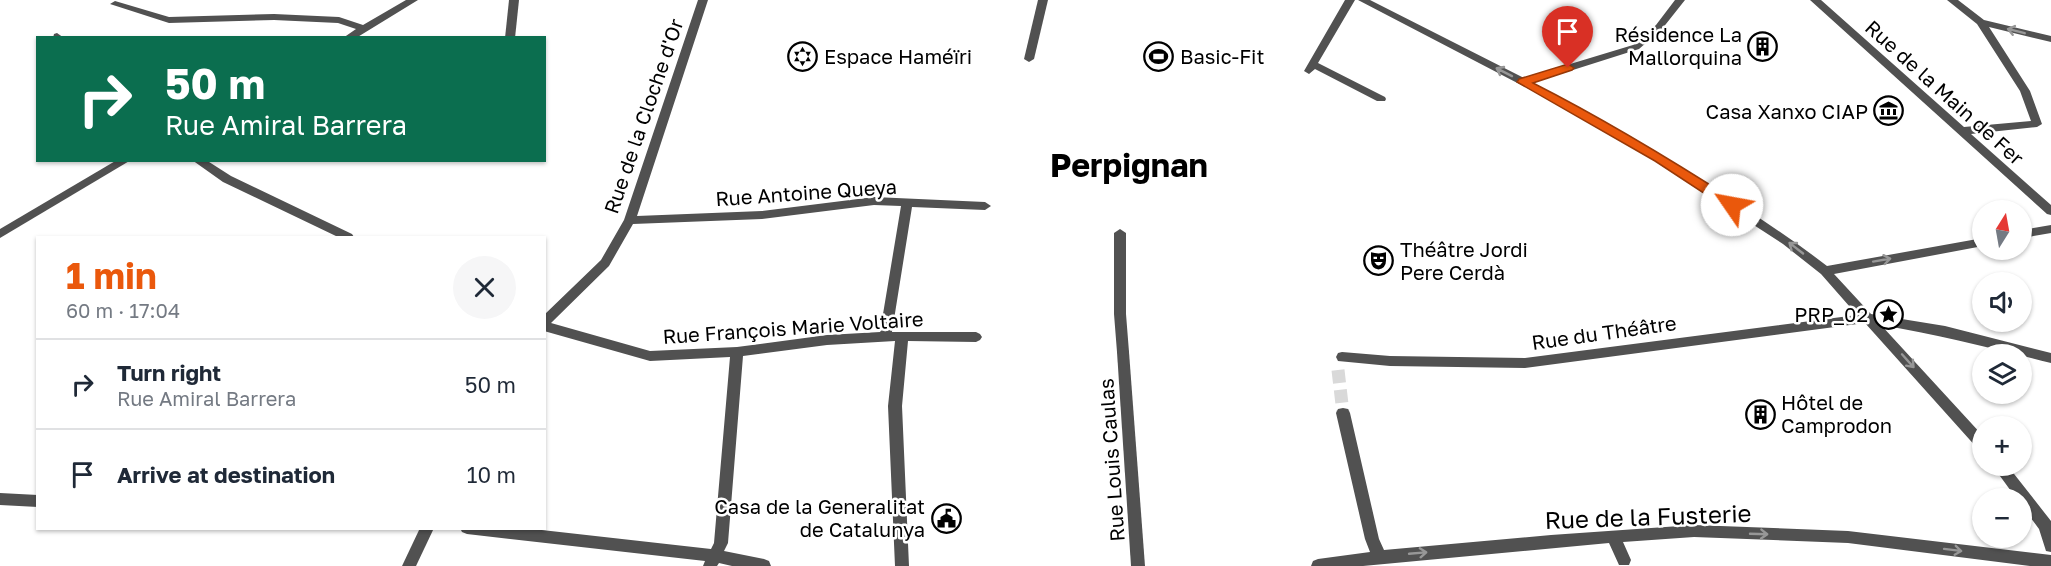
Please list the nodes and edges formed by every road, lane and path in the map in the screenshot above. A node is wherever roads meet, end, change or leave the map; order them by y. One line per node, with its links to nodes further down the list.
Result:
1 (413, 0): 12 (street)
2 (514, 0): 14 (street)
3 (703, 0): 25 (street, Rue de la Cloche d'Or)
4 (1043, 0): 16 (street)
5 (1350, 0): 18 (street)
6 (1363, 0): 17 (street, one-way to 6)
7 (1680, 0): 17 (street)
8 (1815, 0): 19 (street, Rue de la Main de Fer)
9 (1952, 0): 11 (street)
10 (115, 4): 12 (street)
11 (1981, 22): 15 (street, one-way to 11); 19 (street)
12 (364, 29): 13 (street)
13 (352, 36)
14 (510, 36)
15 (2051, 39)
16 (1029, 59)
17 (1523, 82): 32 (street, one-way to 17)
18 (1381, 99)
19 (1961, 131): 24 (street, Rue de la Main de Fer)
20 (123, 162): 29 (street)
21 (200, 162): 30 (street)
22 (908, 202): 23 (street, Rue Antoine Queya); 25 (street, Rue Antoine Queya); 37 (street)
23 (985, 206)
24 (2051, 212)
25 (630, 220): 34 (street, Rue de la Cloche d'Or)
26 (2051, 229): 27 (street)
27 (2032, 232)
28 (1120, 233): 58 (street, Rue Louis Caulas)
29 (0, 234)
30 (346, 236)
31 (1972, 244): 32 (street, one-way to 31)
32 (1825, 271): 33 (street)
33 (1869, 318): 40 (street, Rue du Théâtre); 41 (street, Rue du Théâtre); 43 (street, one-way to 43)
34 (546, 323)
35 (546, 326): 39 (street, Rue François Marie Voltaire)
36 (902, 336): 37 (street, Rue François Marie Voltaire); 38 (street, Rue François Marie Voltaire); 57 (street)
37 (885, 337): 39 (street, Rue François Marie Voltaire)
38 (976, 338)
39 (737, 352): 53 (street)
40 (1342, 357)
41 (2051, 358)
42 (1343, 413): 51 (street)
43 (1972, 433)
44 (2007, 476): 50 (street)
45 (0, 500): 46 (street)
46 (36, 501)
47 (426, 530): 55 (street)
48 (483, 530): 53 (street)
49 (1613, 536): 51 (street, Rue de la Fusterie, one-way to 49); 52 (street); 54 (street, Rue de la Fusterie, one-way to 54)
50 (2051, 546)
51 (1380, 557): 59 (street, Rue de la Fusterie)
52 (1624, 560)
53 (712, 561): 56 (street)
54 (2051, 562)
55 (409, 566)
56 (764, 566)
57 (902, 566)
58 (1138, 566)
59 (1318, 566)

